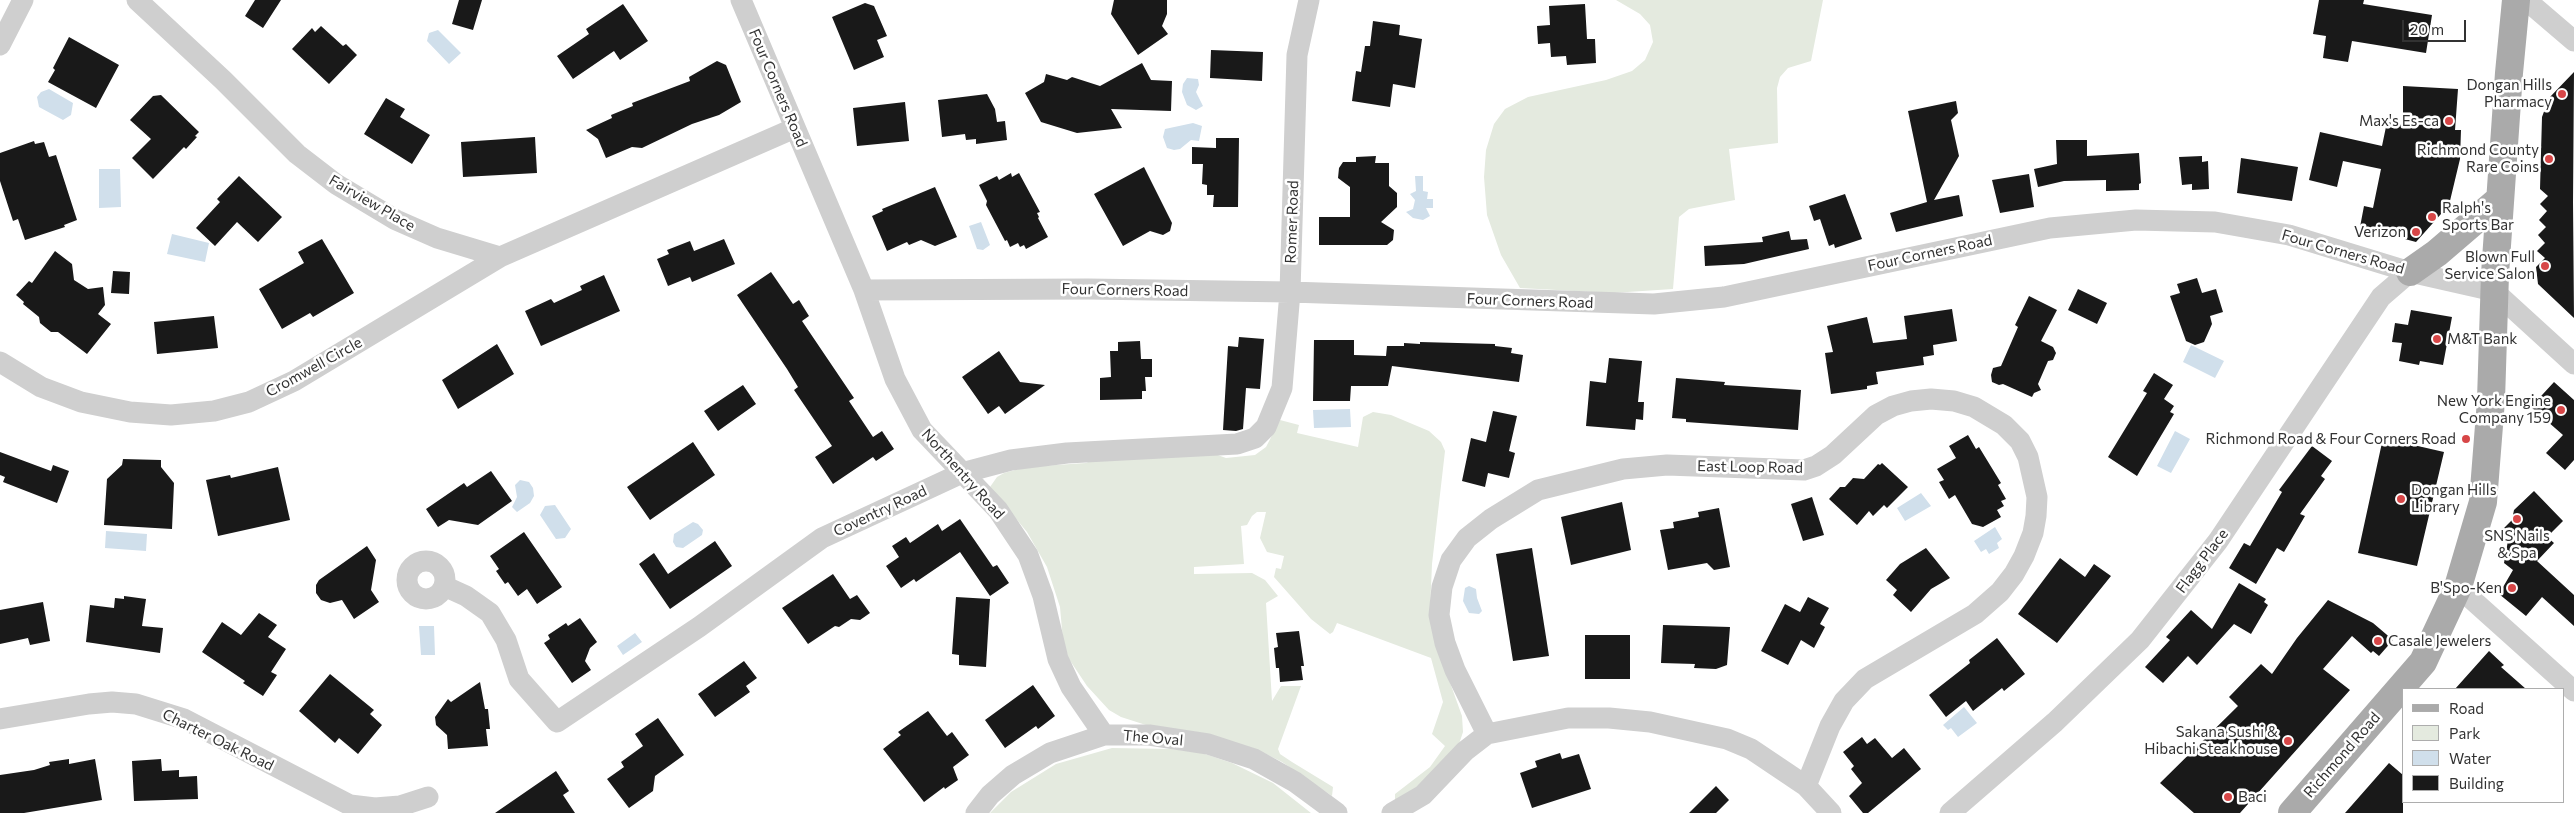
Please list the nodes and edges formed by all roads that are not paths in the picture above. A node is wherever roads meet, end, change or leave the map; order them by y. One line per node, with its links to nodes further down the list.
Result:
1 (23, 0): 8 (street)
2 (137, 0): 11 (street, Fairview Place)
3 (741, 0): 9 (street, Four Corners Road)
4 (1309, 0): 14 (street, Romer Road)
5 (2516, 0): 10 (main road, Richmond Road)
6 (2526, 0): 7 (street)
7 (2574, 41)
8 (0, 45)
9 (796, 128): 11 (street); 13 (street, Four Corners Road)
10 (2500, 199): 12 (main road); 15 (main road, Richmond Road)
11 (500, 257): 16 (street, Cromwell Circle)
12 (2410, 272): 14 (street, Four Corners Road); 15 (street, Four Corners Road); 32 (street, Flagg Place)
13 (864, 290): 14 (street, Four Corners Road); 19 (street, Northentry Road)
14 (1290, 292): 18 (street, Romer Road)
15 (2494, 292): 17 (street); 21 (main road, Richmond Road)
16 (0, 362)
17 (2574, 364)
18 (1255, 438): 19 (street, Coventry Road)
19 (962, 474): 20 (street, Coventry Road); 25 (street, Northentry Road)
20 (444, 586)
21 (2458, 587): 22 (street); 33 (main road, Richmond Road)
22 (2574, 691)
23 (0, 719): 27 (street, Charter Oak Road)
24 (1487, 734): 26 (street); 26 (street, East Loop Road); 30 (street)
25 (1104, 735): 28 (street, The Oval); 29 (street, The Oval)
26 (1806, 786): 31 (street)
27 (428, 797)
28 (976, 813)
29 (1337, 813)
30 (1392, 813)
31 (1831, 813)
32 (1950, 813)
33 (2292, 813)

